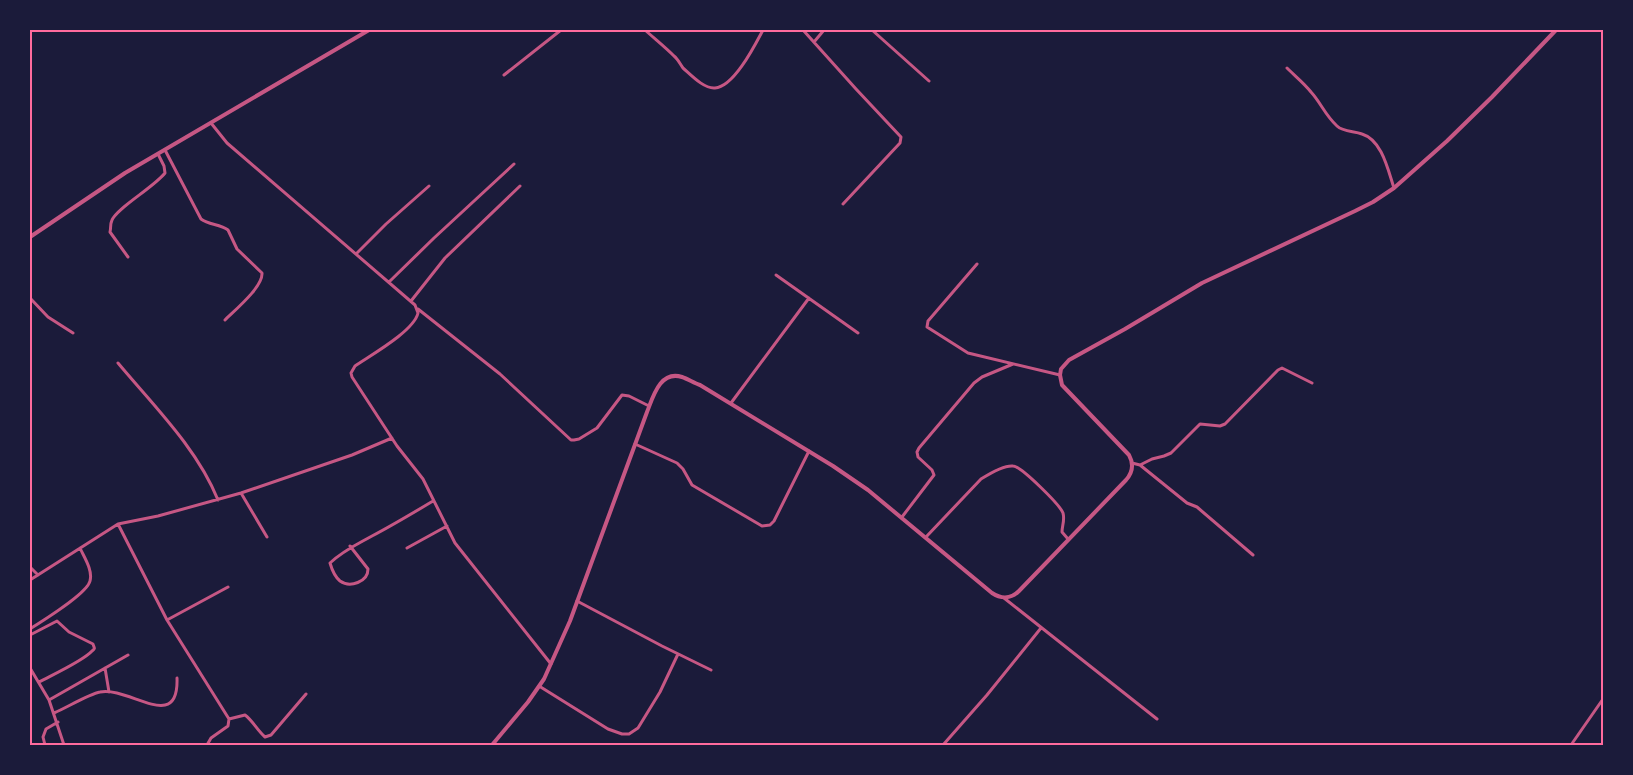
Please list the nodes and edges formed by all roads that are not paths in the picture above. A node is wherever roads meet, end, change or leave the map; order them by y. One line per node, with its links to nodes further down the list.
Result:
1 (369, 30): 13 (street)
2 (560, 30): 11 (street)
3 (645, 30): 4 (street)
4 (763, 30)
5 (803, 30): 9 (street)
6 (824, 30): 9 (street)
7 (872, 30): 12 (street)
8 (1556, 30): 19 (street)
9 (814, 42): 20 (street)
10 (1287, 68): 19 (street)
11 (504, 75)
12 (928, 80)
13 (211, 123): 14 (street); 22 (street)
14 (165, 150): 15 (street); 31 (street)
15 (158, 154): 21 (street); 23 (street)
16 (514, 164): 26 (street)
17 (429, 186): 22 (street)
18 (520, 186): 29 (street)
19 (1394, 188): 36 (street)
20 (843, 204)
21 (30, 237)
22 (356, 254): 26 (street)
23 (128, 257)
24 (977, 264): 35 (street)
25 (776, 275): 28 (street)
26 (389, 282): 29 (street)
27 (30, 298): 32 (street)
28 (808, 298): 33 (street); 38 (street)
29 (410, 301): 30 (street)
30 (417, 309): 39 (street); 40 (street)
31 (225, 320)
32 (73, 333)
33 (858, 333)
34 (118, 363): 46 (street)
35 (1013, 364): 36 (street); 48 (street)
36 (1060, 375): 43 (street)
37 (1312, 383): 44 (street)
38 (731, 403): 39 (street); 42 (street)
39 (650, 406): 41 (street)
40 (392, 438): 45 (street); 47 (street)
41 (635, 444): 42 (street); 63 (street)
42 (809, 451): 48 (street)
43 (1132, 463): 44 (street); 53 (street)
44 (1140, 465): 57 (street)
45 (241, 493): 46 (street); 51 (street)
46 (218, 500): 49 (street)
47 (433, 501): 50 (street); 54 (street)
48 (902, 517): 52 (street)
49 (118, 524): 55 (street); 64 (street)
50 (447, 526): 56 (street); 70 (street)
51 (267, 537)
52 (926, 537): 53 (street); 62 (street)
53 (1068, 539): 62 (street)
54 (350, 546): 54 (street)
55 (80, 548): 59 (street); 66 (street)
56 (407, 548)
57 (1253, 555)
58 (30, 566): 59 (street)
59 (38, 575): 60 (street)
60 (30, 580)
61 (228, 587): 64 (street)
62 (1004, 598): 65 (street)
63 (577, 601): 68 (street); 70 (street)
64 (167, 620): 83 (street)
65 (1041, 628): 82 (street); 89 (street)
66 (30, 629)
67 (30, 636): 75 (street)
68 (678, 654): 73 (street); 76 (street)
69 (128, 655): 72 (street)
70 (550, 664): 76 (street)
71 (30, 668): 75 (street)
72 (105, 668): 77 (street); 80 (street)
73 (711, 670)
74 (177, 678): 77 (street)
75 (39, 682): 80 (street)
76 (539, 686): 88 (street)
77 (110, 692): 81 (street)
78 (306, 694): 83 (street)
79 (1603, 699): 90 (street)
80 (49, 700): 81 (street)
81 (54, 713): 84 (street)
82 (1157, 718)
83 (229, 720): 87 (street)
84 (58, 722): 85 (street); 86 (street)
85 (45, 745)
86 (64, 745)
87 (207, 745)
88 (492, 745)
89 (944, 745)
90 (1571, 745)

